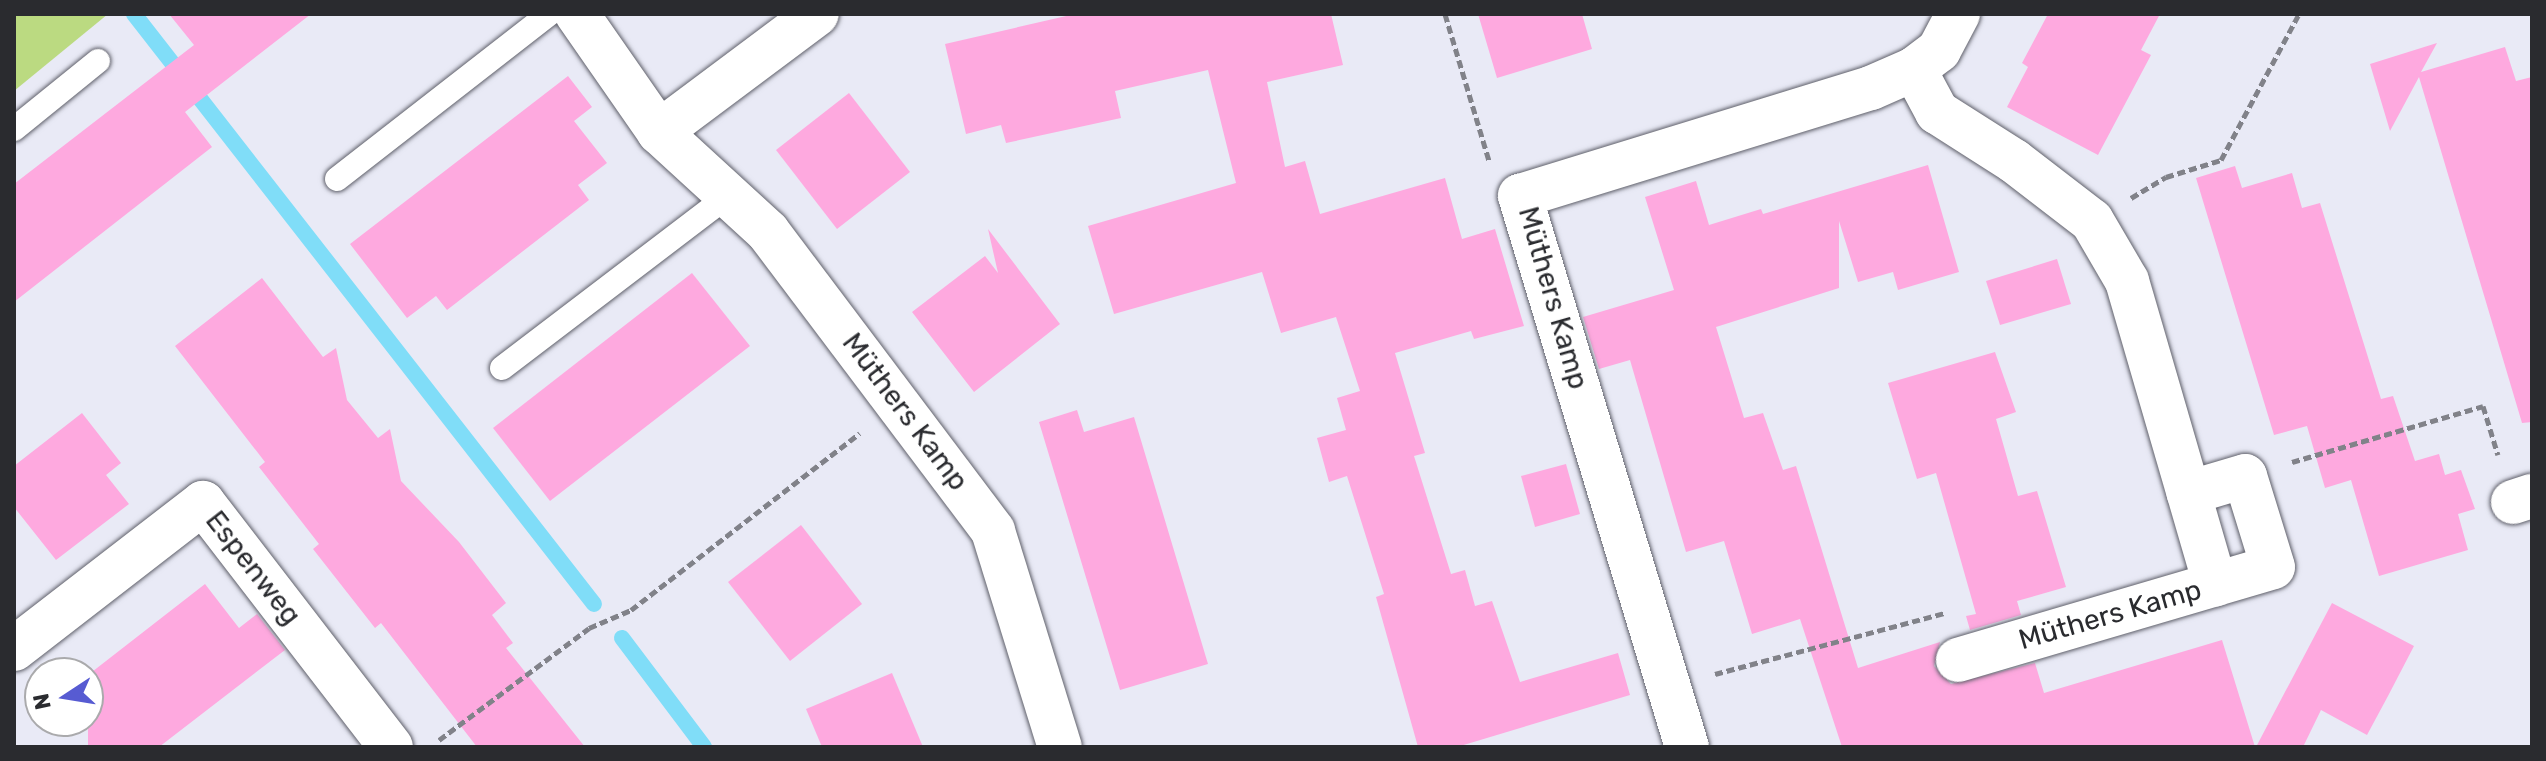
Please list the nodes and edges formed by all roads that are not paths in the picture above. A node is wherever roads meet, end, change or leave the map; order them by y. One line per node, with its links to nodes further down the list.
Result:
1 (549, 14): 9 (lane)
2 (577, 14): 8 (street, Müthers Kamp)
3 (817, 14): 8 (street)
4 (1958, 14): 6 (street, Müthers Kamp)
5 (98, 61): 7 (lane)
6 (1914, 69): 12 (street, Müthers Kamp); 18 (street, Müthers Kamp)
7 (14, 129)
8 (659, 132): 10 (street, Müthers Kamp)
9 (337, 179)
10 (729, 195): 11 (lane); 17 (street, Müthers Kamp)
11 (502, 368)
12 (2188, 493): 13 (street, Müthers Kamp); 13 (street, Müthers Kamp)
13 (2215, 584): 15 (street, Müthers Kamp)
14 (14, 649): 16 (street, Espenweg)
15 (1958, 660)
16 (391, 747)
17 (1060, 747)
18 (1687, 747)

